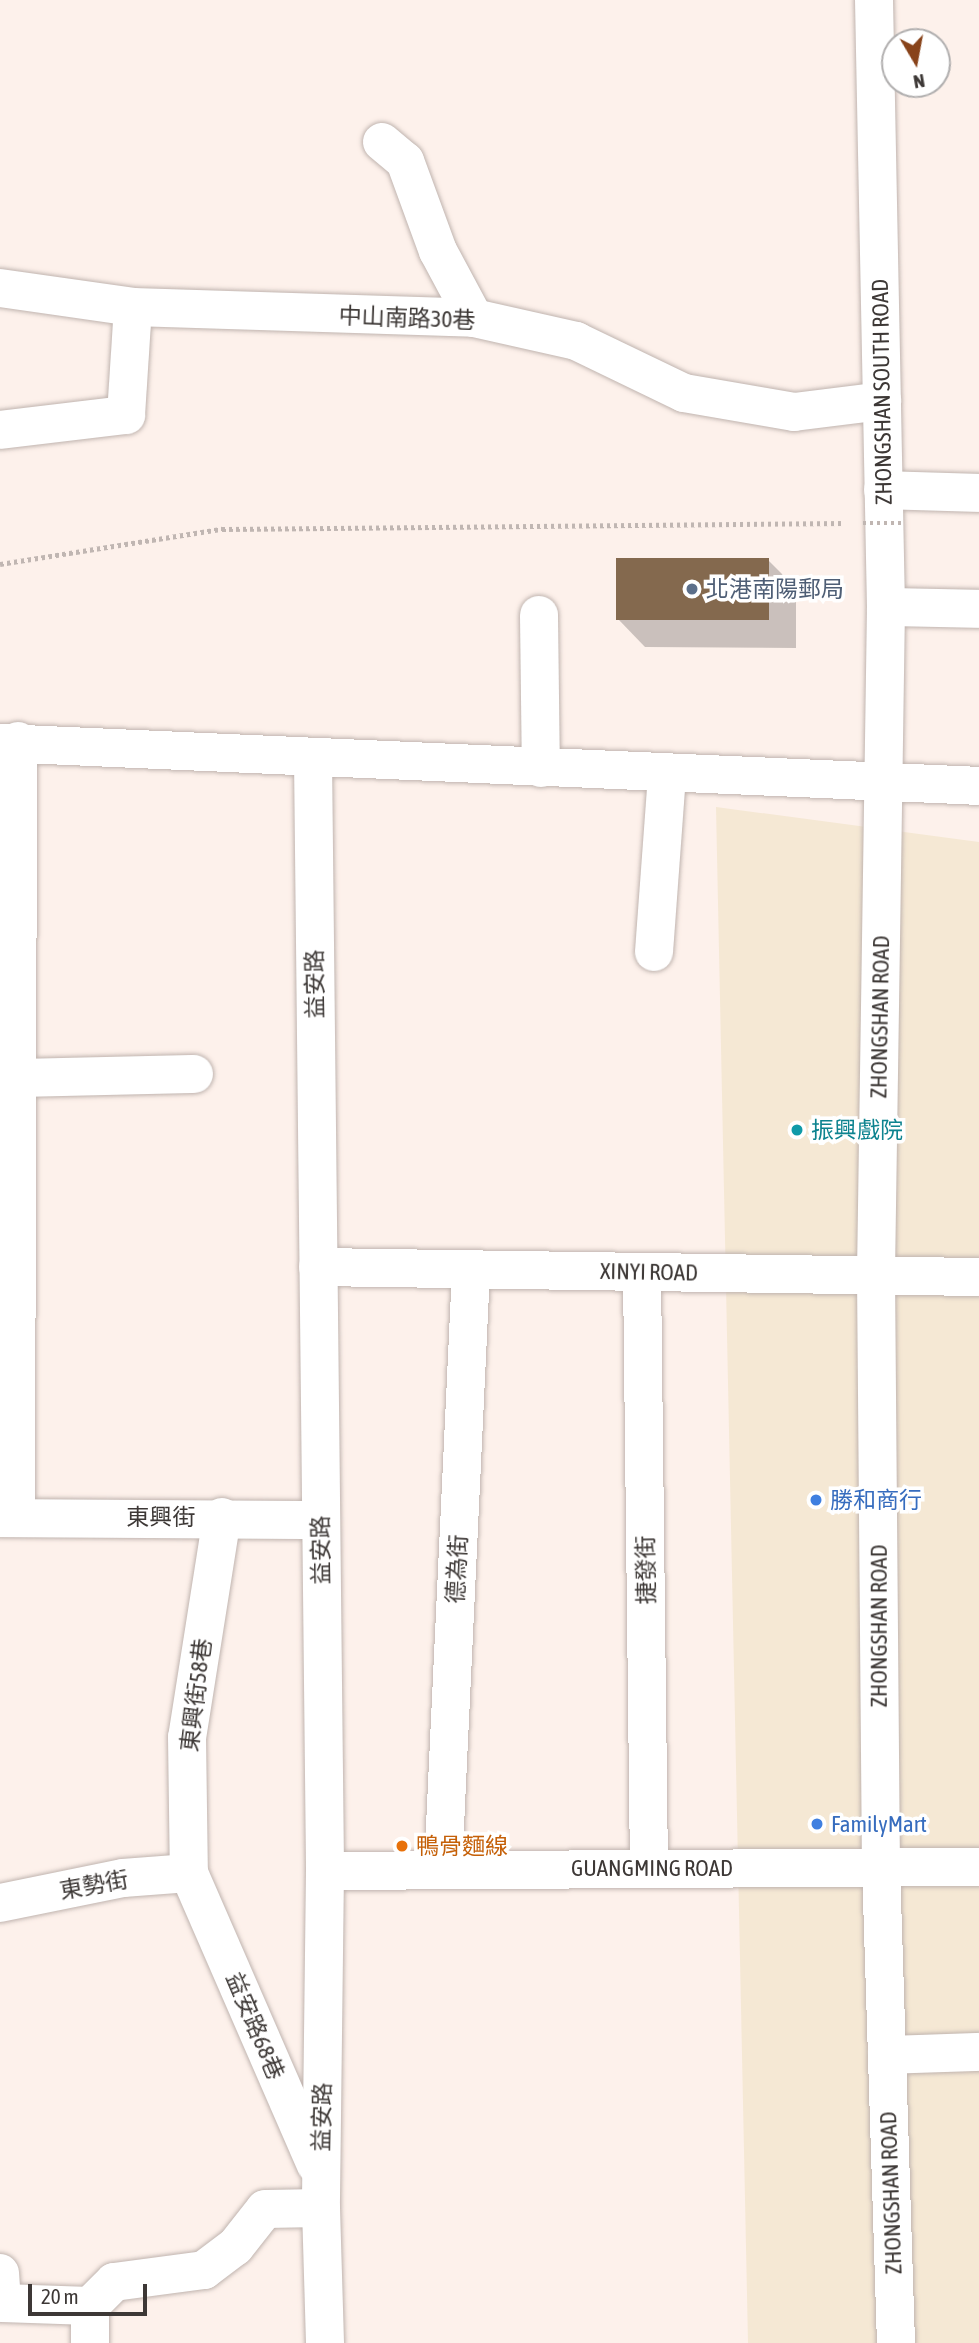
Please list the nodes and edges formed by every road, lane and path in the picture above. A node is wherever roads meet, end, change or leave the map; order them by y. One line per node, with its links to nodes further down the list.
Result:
1 (874, 0): 6 (street, ZHONGSHAN SOUTH ROAD)
2 (382, 142): 5 (street)
3 (0, 288): 4 (street, 中山南路30巷)
4 (133, 307): 5 (street, 中山南路30巷); 7 (street)
5 (474, 318): 6 (street, 中山南路30巷)
6 (882, 401): 8 (street, ZHONGSHAN SOUTH ROAD)
7 (0, 430)
8 (883, 490): 9 (street); 12 (street, ZHONGSHAN SOUTH ROAD)
9 (979, 493)
10 (902, 523): 11 (path, bridge)
11 (0, 564)
12 (886, 607): 13 (street); 19 (street, ZHONGSHAN SOUTH ROAD)
13 (979, 609)
14 (539, 615): 17 (street)
15 (9, 742): 16 (street); 23 (street)
16 (313, 758): 17 (street); 24 (street, 益安路)
17 (541, 768): 18 (street)
18 (667, 774): 19 (street); 21 (street)
19 (884, 783): 20 (street); 27 (street, ZHONGSHAN ROAD)
20 (979, 786)
21 (654, 953)
22 (194, 1074): 23 (street)
23 (17, 1078): 30 (street)
24 (318, 1267): 25 (street, XINYI ROAD); 31 (street, 益安路)
25 (471, 1270): 26 (street, XINYI ROAD); 35 (street, 德為街)
26 (642, 1272): 27 (street, XINYI ROAD); 34 (street, 捷發街)
27 (876, 1275): 28 (street, XINYI ROAD); 32 (street, ZHONGSHAN ROAD)
28 (979, 1276)
29 (222, 1517): 30 (street, 東興街); 31 (street, 東興街); 37 (street, 東興街58巷)
30 (8, 1518)
31 (321, 1520): 36 (street, 益安路)
32 (881, 1866): 33 (street, GUANGMING ROAD); 34 (street, GUANGMING ROAD); 40 (street, ZHONGSHAN ROAD)
33 (979, 1867)
34 (649, 1868): 35 (street, GUANGMING ROAD)
35 (443, 1869): 36 (street, GUANGMING ROAD)
36 (325, 1871): 41 (street, 益安路)
37 (189, 1873): 38 (street, 東勢街); 41 (street, 益安路68巷)
38 (0, 1903)
39 (979, 2052): 40 (street)
40 (887, 2055): 45 (street, ZHONGSHAN ROAD)
41 (321, 2194): 43 (street); 44 (street, 益安路)
42 (0, 2273): 43 (street)
43 (90, 2325)
44 (325, 2343)
45 (896, 2343)

